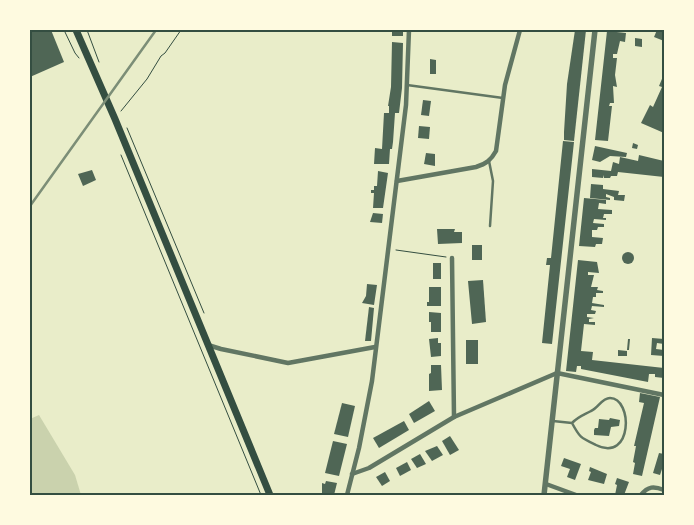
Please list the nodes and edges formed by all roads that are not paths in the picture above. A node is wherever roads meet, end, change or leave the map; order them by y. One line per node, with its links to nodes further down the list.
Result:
1 (76, 30): 11 (main road)
2 (409, 30): 5 (street)
3 (520, 30): 6 (street)
4 (595, 30): 13 (street)
5 (408, 85): 6 (lane); 8 (street)
6 (503, 98): 7 (street)
7 (489, 161): 8 (street); 9 (lane)
8 (397, 181): 12 (street)
9 (490, 226)
10 (452, 258): 15 (street)
11 (208, 345): 12 (street); 21 (main road)
12 (375, 347): 18 (street)
13 (557, 373): 14 (street); 15 (street); 16 (street)
14 (664, 395)
15 (454, 417): 18 (street)
16 (552, 421): 17 (lane); 19 (street)
17 (572, 423): 17 (lane)
18 (352, 474): 22 (street)
19 (546, 484): 23 (street); 24 (street)
20 (664, 490): 25 (street)
21 (270, 495)
22 (347, 495)
23 (544, 495)
24 (576, 495)
25 (640, 495)

